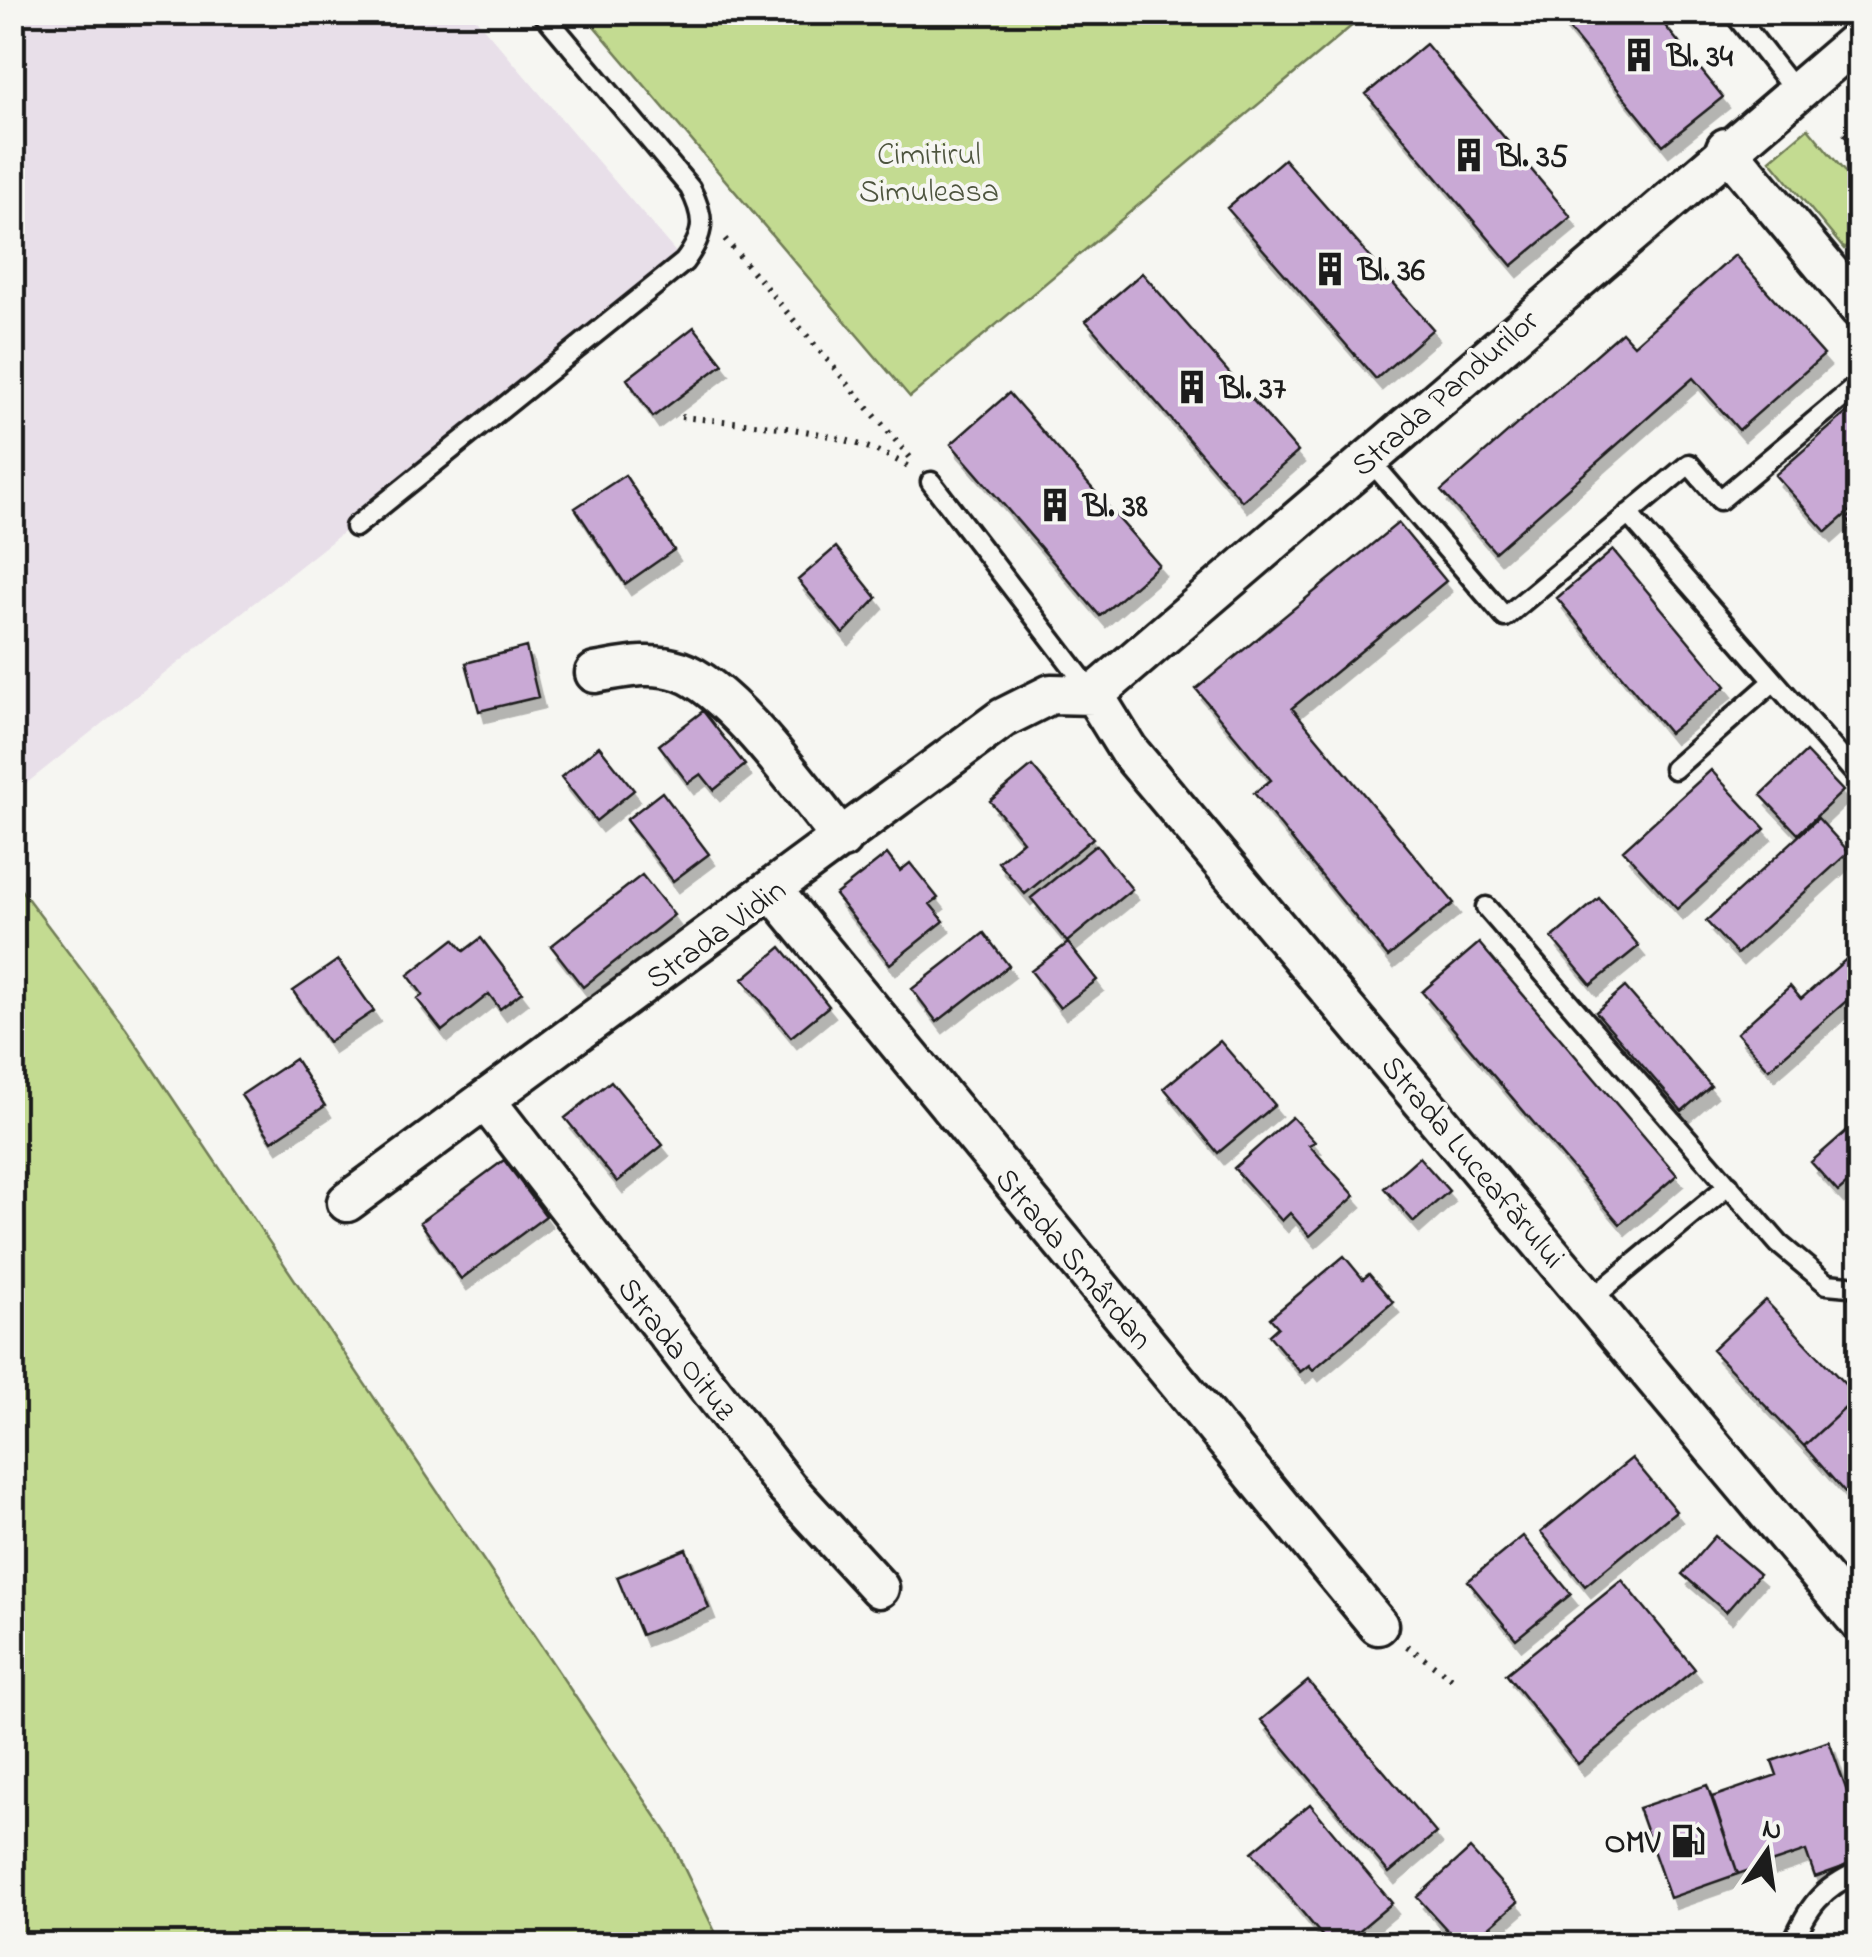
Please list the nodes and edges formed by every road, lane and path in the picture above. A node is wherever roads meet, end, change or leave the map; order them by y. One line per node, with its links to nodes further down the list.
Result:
1 (542, 12): 6 (lane)
2 (1734, 12): 4 (lane)
3 (1860, 38): 4 (street, Strada Pandurilor)
4 (1794, 90): 5 (street, Strada Pandurilor)
5 (1726, 148): 7 (street); 10 (street, Strada Pandurilor)
6 (703, 214): 11 (path); 13 (lane)
7 (1858, 303)
8 (1860, 382): 12 (lane)
9 (682, 417): 11 (path)
10 (1368, 458): 12 (lane); 16 (street, Strada Pandurilor)
11 (931, 482): 16 (lane)
12 (1628, 514): 15 (lane)
13 (355, 526)
14 (595, 673): 19 (street)
15 (1774, 681): 17 (lane); 18 (lane)
16 (1094, 695): 19 (street, Strada Vidin); 26 (street, Strada Luceafărului)
17 (1674, 769)
18 (1860, 779)
19 (842, 839): 20 (street, Strada Vidin)
20 (773, 891): 22 (street, Strada Vidin); 29 (street, Strada Smârdan)
21 (1486, 907): 23 (lane)
22 (486, 1101): 24 (street, Strada Vidin); 27 (street, Strada Oituz)
23 (1729, 1185): 25 (lane); 26 (lane)
24 (346, 1202)
25 (1860, 1287)
26 (1590, 1300): 28 (street, Strada Luceafărului)
27 (879, 1588)
28 (1854, 1603)
29 (1378, 1624): 30 (path)
30 (1458, 1682)
31 (1860, 1871): 32 (lane)
32 (1792, 1944)

